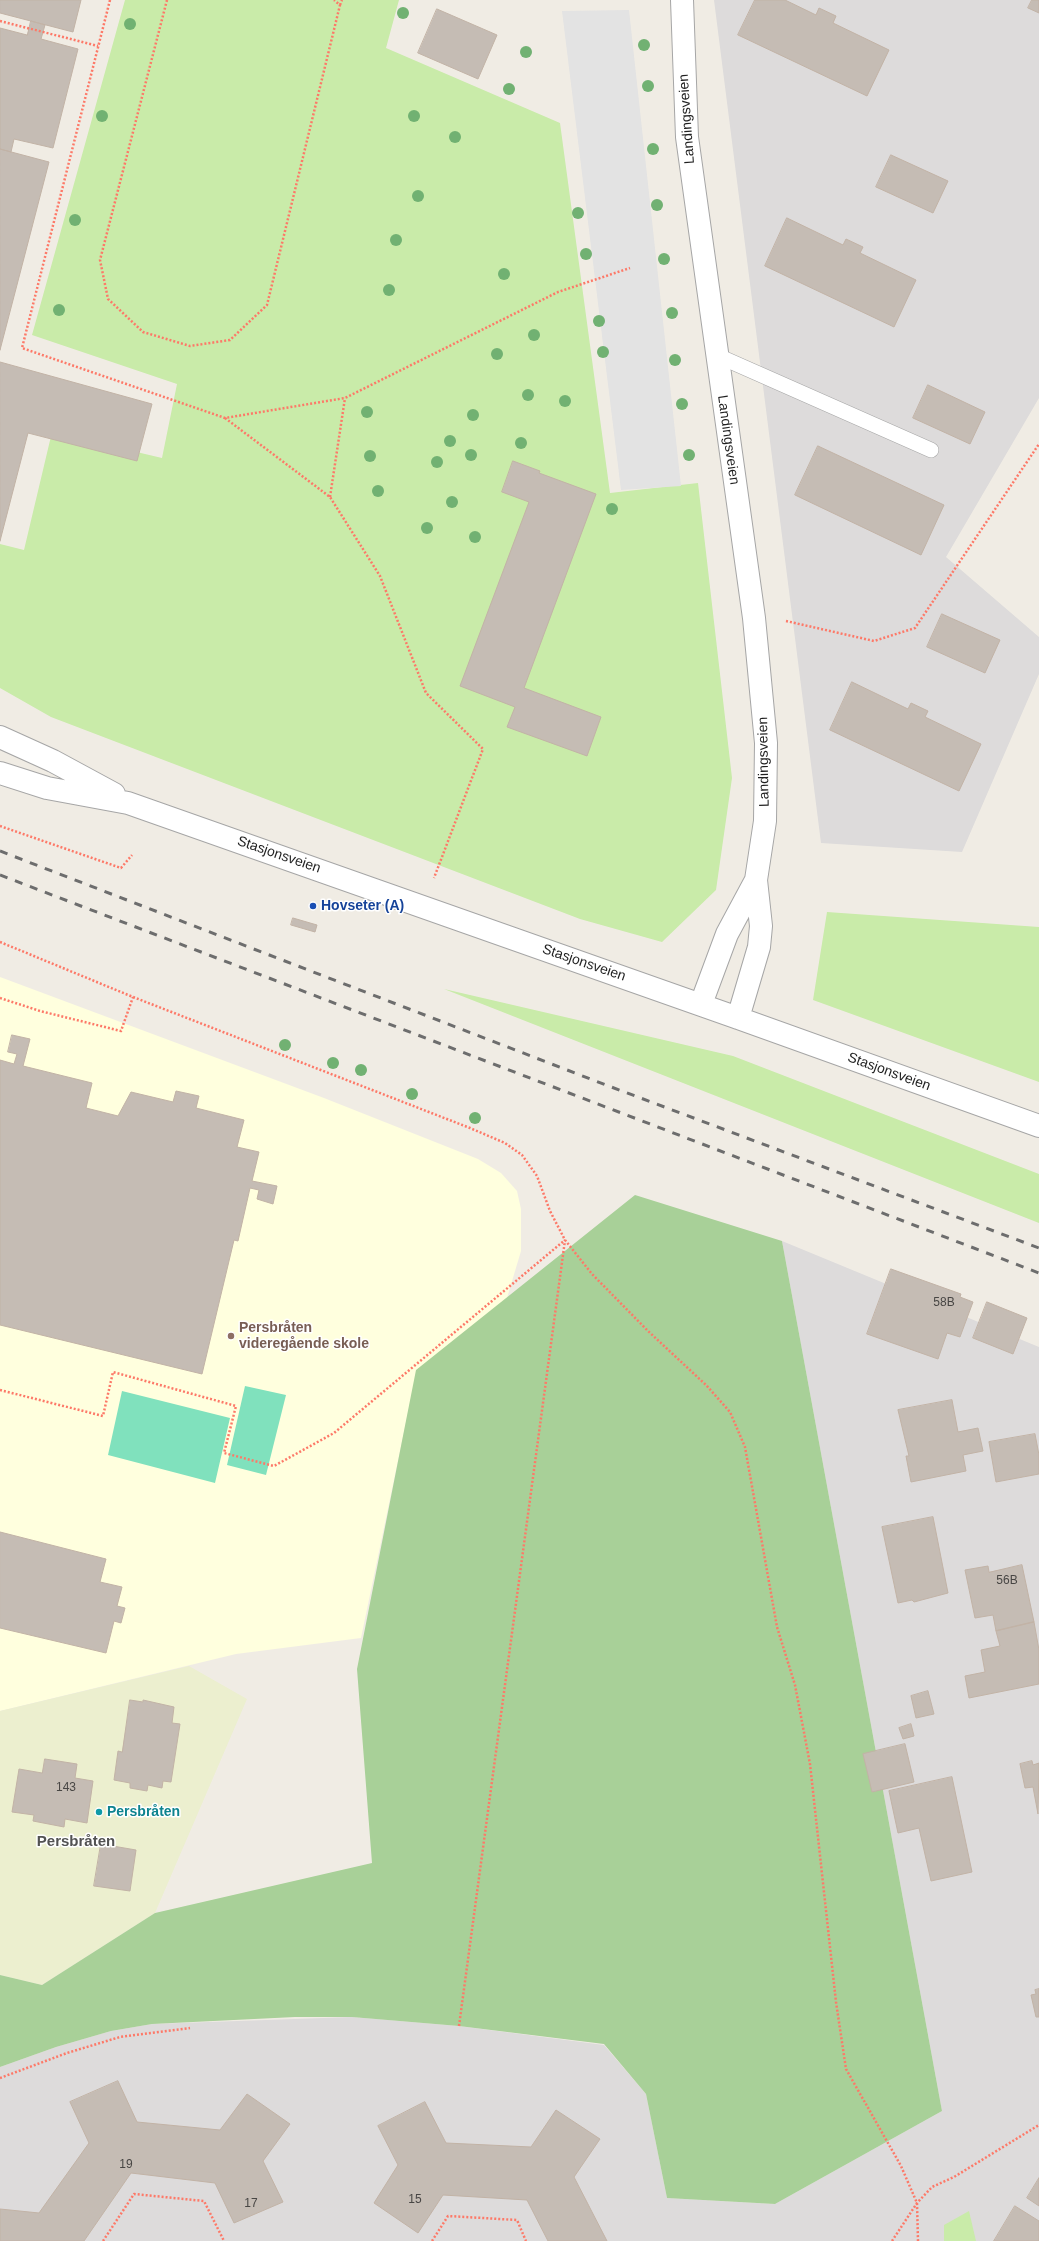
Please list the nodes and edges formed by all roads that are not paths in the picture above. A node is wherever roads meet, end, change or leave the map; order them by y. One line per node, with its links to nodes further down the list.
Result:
1 (682, 0): 2 (street, Landingsveien)
2 (716, 355): 3 (lane); 7 (street, Landingsveien)
3 (931, 450)
4 (0, 737): 6 (street, Stasjonsveien)
5 (0, 773): 6 (street, Stasjonsveien)
6 (128, 803): 8 (street, Stasjonsveien)
7 (756, 880): 8 (street, Landingsveien); 9 (street, Landingsveien)
8 (701, 1004): 9 (street, Stasjonsveien)
9 (738, 1018): 10 (street, Stasjonsveien)
10 (1039, 1126)

